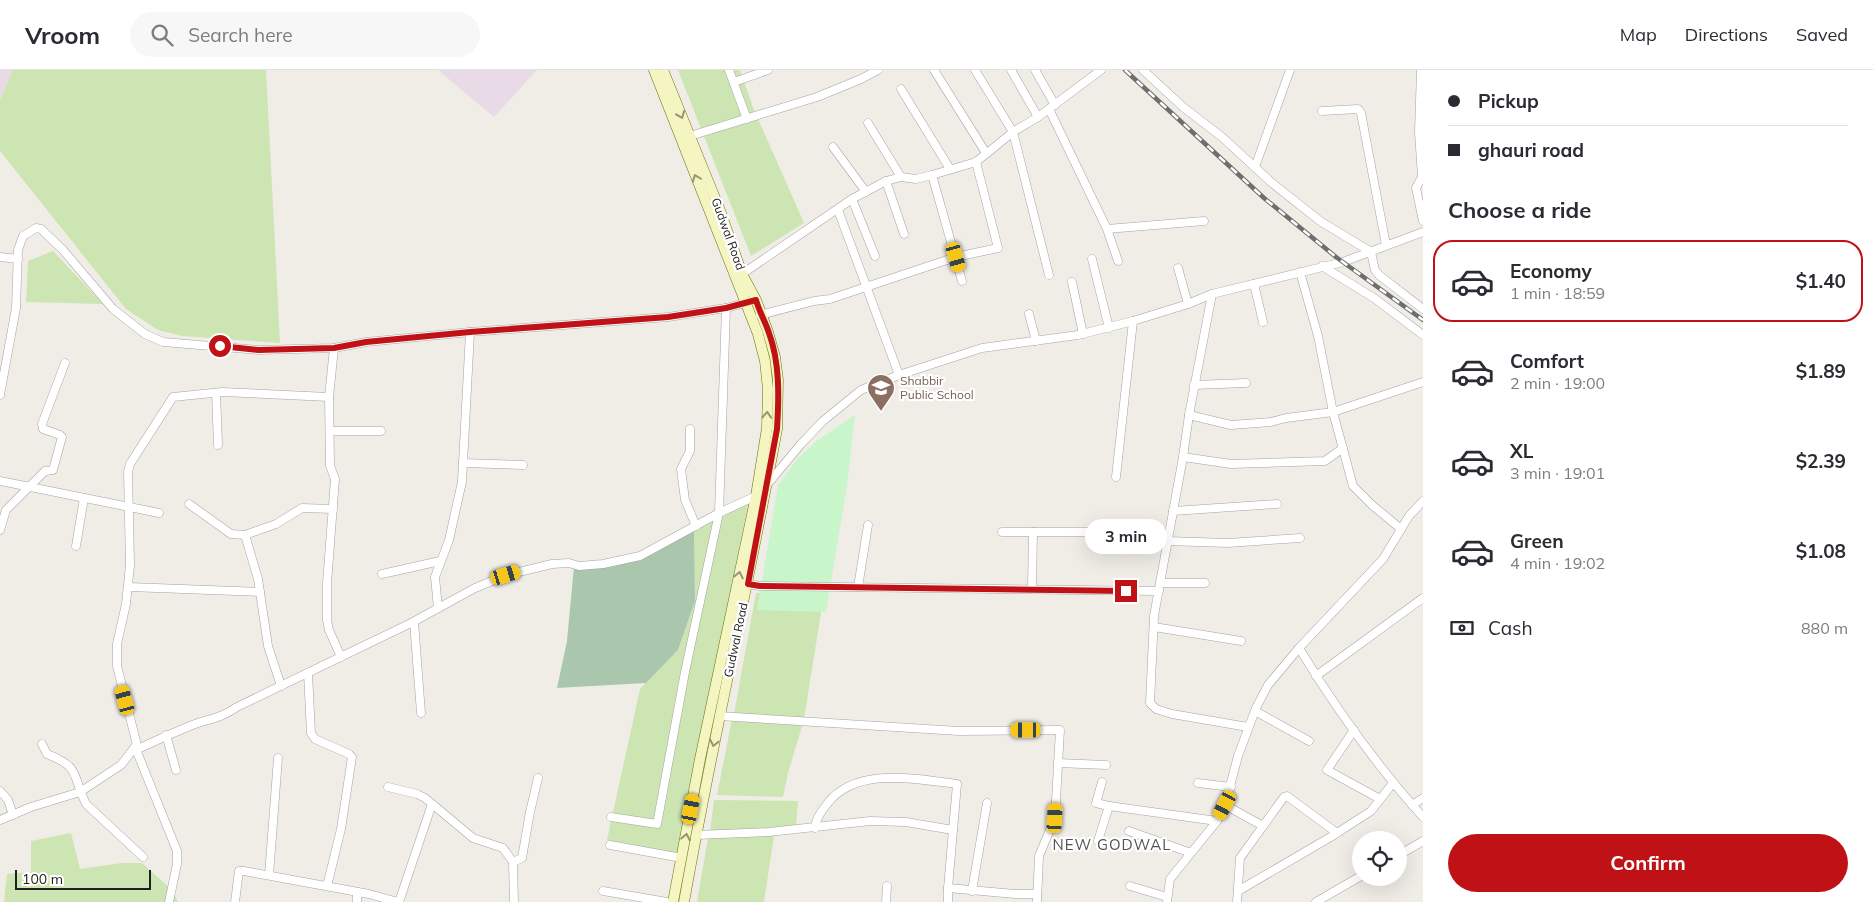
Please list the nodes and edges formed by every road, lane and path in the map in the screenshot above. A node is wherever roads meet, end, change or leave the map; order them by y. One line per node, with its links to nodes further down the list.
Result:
1 (654, 70): 59 (main road, Gudwal Road, one-way to 1)
2 (663, 70): 24 (main road, Gudwal Road, one-way to 24)
3 (729, 70): 16 (street)
4 (768, 70): 16 (street)
5 (858, 70): 15 (street)
6 (878, 70): 15 (street)
7 (934, 70): 26 (street)
8 (975, 70): 23 (street)
9 (1011, 70): 20 (street)
10 (1035, 70): 18 (street)
11 (1101, 70): 18 (street)
12 (1142, 70): 28 (street)
13 (1290, 70): 28 (street)
14 (1422, 70): 37 (street)
15 (861, 79): 21 (street)
16 (734, 82): 21 (street)
17 (902, 89): 29 (street)
18 (1052, 107): 20 (street); 38 (street)
19 (1322, 111): 41 (street)
20 (1038, 117): 23 (street)
21 (748, 119): 24 (street)
22 (868, 123): 31 (street)
23 (1013, 132): 26 (street); 53 (street)
24 (690, 136): 52 (main road, Gudwal Road)
25 (833, 147): 33 (street)
26 (986, 153): 27 (street)
27 (976, 162): 29 (street); 45 (street)
28 (1255, 167): 42 (street)
29 (950, 169): 30 (street)
30 (932, 175): 31 (street); 45 (street)
31 (901, 176): 32 (street)
32 (886, 181): 33 (street); 40 (street)
33 (866, 192): 34 (street)
34 (852, 200): 35 (street); 43 (street)
35 (838, 210): 52 (street); 57 (street)
36 (1204, 220): 38 (street)
37 (1423, 221)
38 (1107, 229): 48 (street)
39 (1423, 232): 41 (street)
40 (904, 234)
41 (1386, 245): 42 (street)
42 (1371, 252): 49 (street); 62 (street)
43 (875, 256)
44 (0, 257): 46 (street)
45 (956, 257): 54 (street); 57 (street)
46 (18, 259): 72 (street); 74 (street)
47 (1092, 259): 67 (street)
48 (1118, 261)
49 (1322, 266): 51 (street); 70 (street)
50 (1178, 268): 60 (street)
51 (1300, 272): 56 (street); 82 (street)
52 (742, 274): 59 (main road, Gudwal Road)
53 (1049, 275)
54 (962, 282)
55 (1072, 282): 69 (street)
56 (1254, 284): 58 (street); 66 (street)
57 (867, 288): 64 (street); 75 (street)
58 (1212, 294): 60 (street); 78 (street)
59 (751, 302): 61 (street); 64 (main road, Gudwal Road); 95 (main road, Gudwal Road, one-way to 59)
60 (1188, 304): 65 (street)
61 (726, 308): 68 (street); 104 (street)
62 (1423, 309)
63 (1029, 314): 71 (street)
64 (760, 315): 95 (main road, Gudwal Road)
65 (1133, 322): 67 (street); 92 (street)
66 (1263, 322)
67 (1109, 328): 69 (street)
68 (470, 332): 72 (street); 90 (street)
69 (1083, 334): 71 (street)
70 (1423, 334)
71 (1036, 341): 75 (street)
72 (334, 348): 81 (street)
73 (65, 363): 94 (street)
74 (2, 368): 80 (street)
75 (899, 375): 95 (street)
76 (1423, 382): 82 (street)
77 (1246, 383): 78 (street)
78 (1194, 385): 83 (street)
79 (216, 393): 81 (street); 87 (street); 100 (street)
80 (0, 395)
81 (329, 396): 85 (street)
82 (1333, 412): 83 (street); 88 (street)
83 (1188, 415): 89 (street)
84 (690, 429): 106 (street)
85 (331, 431): 86 (street); 101 (street)
86 (381, 431)
87 (218, 445)
88 (1343, 448): 89 (street); 107 (street)
89 (1183, 457): 102 (street)
90 (463, 463): 91 (street); 116 (street)
91 (524, 465)
92 (1116, 477)
93 (0, 481): 94 (street)
94 (30, 487): 96 (street); 108 (street)
95 (762, 493): 104 (street); 119 (main road, Gudwal Road); 180 (main road, Gudwal Road, one-way to 95)
96 (84, 498): 100 (street); 115 (street)
97 (1423, 501): 107 (street)
98 (189, 504): 112 (street)
99 (1277, 504): 102 (street)
100 (130, 506): 103 (street); 120 (street)
101 (333, 509): 112 (street); 131 (street)
102 (1173, 511): 114 (street)
103 (159, 513)
104 (719, 513): 106 (street); 164 (street)
105 (868, 525): 121 (street)
106 (696, 526): 126 (street)
107 (1402, 529): 130 (street)
108 (0, 530)
109 (1002, 532): 110 (street)
110 (1033, 532): 111 (street); 123 (street)
111 (1093, 532)
112 (245, 535): 124 (street)
113 (1300, 538): 114 (street)
114 (1167, 541): 122 (street)
115 (76, 546)
116 (440, 562): 117 (street); 126 (street)
117 (382, 574)
118 (1205, 583): 122 (street)
119 (748, 584): 121 (street); 137 (main road, Gudwal Road)
120 (129, 587): 124 (street); 143 (street)
121 (858, 587): 123 (street)
122 (1160, 587): 123 (street); 128 (street)
123 (1032, 589)
124 (260, 592): 134 (street)
125 (1423, 598): 133 (street)
126 (438, 608): 127 (street)
127 (414, 622): 131 (street); 136 (street)
128 (1154, 627): 129 (street); 138 (street)
129 (1241, 641)
130 (1299, 648): 133 (street); 135 (street)
131 (342, 657): 132 (street)
132 (308, 673): 134 (street); 184 (street)
133 (1316, 676): 139 (street)
134 (281, 686): 140 (street)
135 (1255, 711): 138 (street); 141 (street)
136 (422, 713)
137 (719, 716): 145 (street); 173 (main road, Gudwal Road, one-way to 173)
138 (1248, 727): 153 (street)
139 (1354, 730): 151 (street); 157 (street)
140 (166, 735): 143 (street); 147 (street)
141 (1309, 741)
142 (42, 744): 155 (street)
143 (137, 748): 155 (street); 194 (street)
144 (278, 758): 182 (street)
145 (1058, 763): 146 (street); 192 (street)
146 (1106, 765)
147 (176, 770)
148 (538, 778): 181 (street)
149 (1102, 782): 162 (street)
150 (1198, 783): 153 (street)
151 (1392, 783): 157 (street); 161 (street)
152 (388, 787): 159 (street)
153 (1231, 787): 160 (street)
154 (0, 791): 163 (street)
155 (80, 792): 163 (street); 179 (street)
156 (1423, 798): 161 (street)
157 (1380, 800): 172 (street)
158 (986, 803): 189 (street)
159 (432, 804): 181 (street); 197 (street)
160 (1225, 805): 167 (street); 168 (street)
161 (1412, 805): 165 (street)
162 (1109, 806): 167 (street); 174 (street)
163 (13, 815): 166 (street)
164 (611, 817)
165 (1423, 817)
166 (0, 820)
167 (1217, 821): 178 (street)
168 (1263, 826): 172 (street); 190 (street)
169 (814, 828): 170 (street); 170 (street); 173 (street)
170 (954, 830): 187 (street)
171 (1129, 831): 178 (street)
172 (1338, 833): 190 (street)
173 (696, 835): 201 (main road, Gudwal Road)
174 (1098, 841)
175 (1423, 841): 177 (street)
176 (610, 845): 180 (street)
177 (1407, 850)
178 (1190, 853): 193 (street)
179 (143, 857)
180 (682, 858): 200 (main road, Gudwal Road)
181 (513, 862): 198 (street)
182 (269, 875): 184 (street); 195 (street)
183 (1352, 881): 205 (street)
184 (327, 886): 191 (street)
185 (887, 886): 202 (street)
186 (1130, 886): 193 (street)
187 (948, 888): 189 (street); 203 (street)
188 (603, 891): 199 (street)
189 (972, 891): 192 (street)
190 (1238, 891): 204 (street)
191 (357, 892): 196 (street); 197 (street)
192 (1037, 898)
193 (1167, 900)
194 (169, 902)
195 (235, 902)
196 (357, 902)
197 (398, 902)
198 (514, 902)
199 (667, 902)
200 (674, 902)
201 (684, 902)
202 (886, 902)
203 (948, 902)
204 (1237, 902)
205 (1316, 902)

